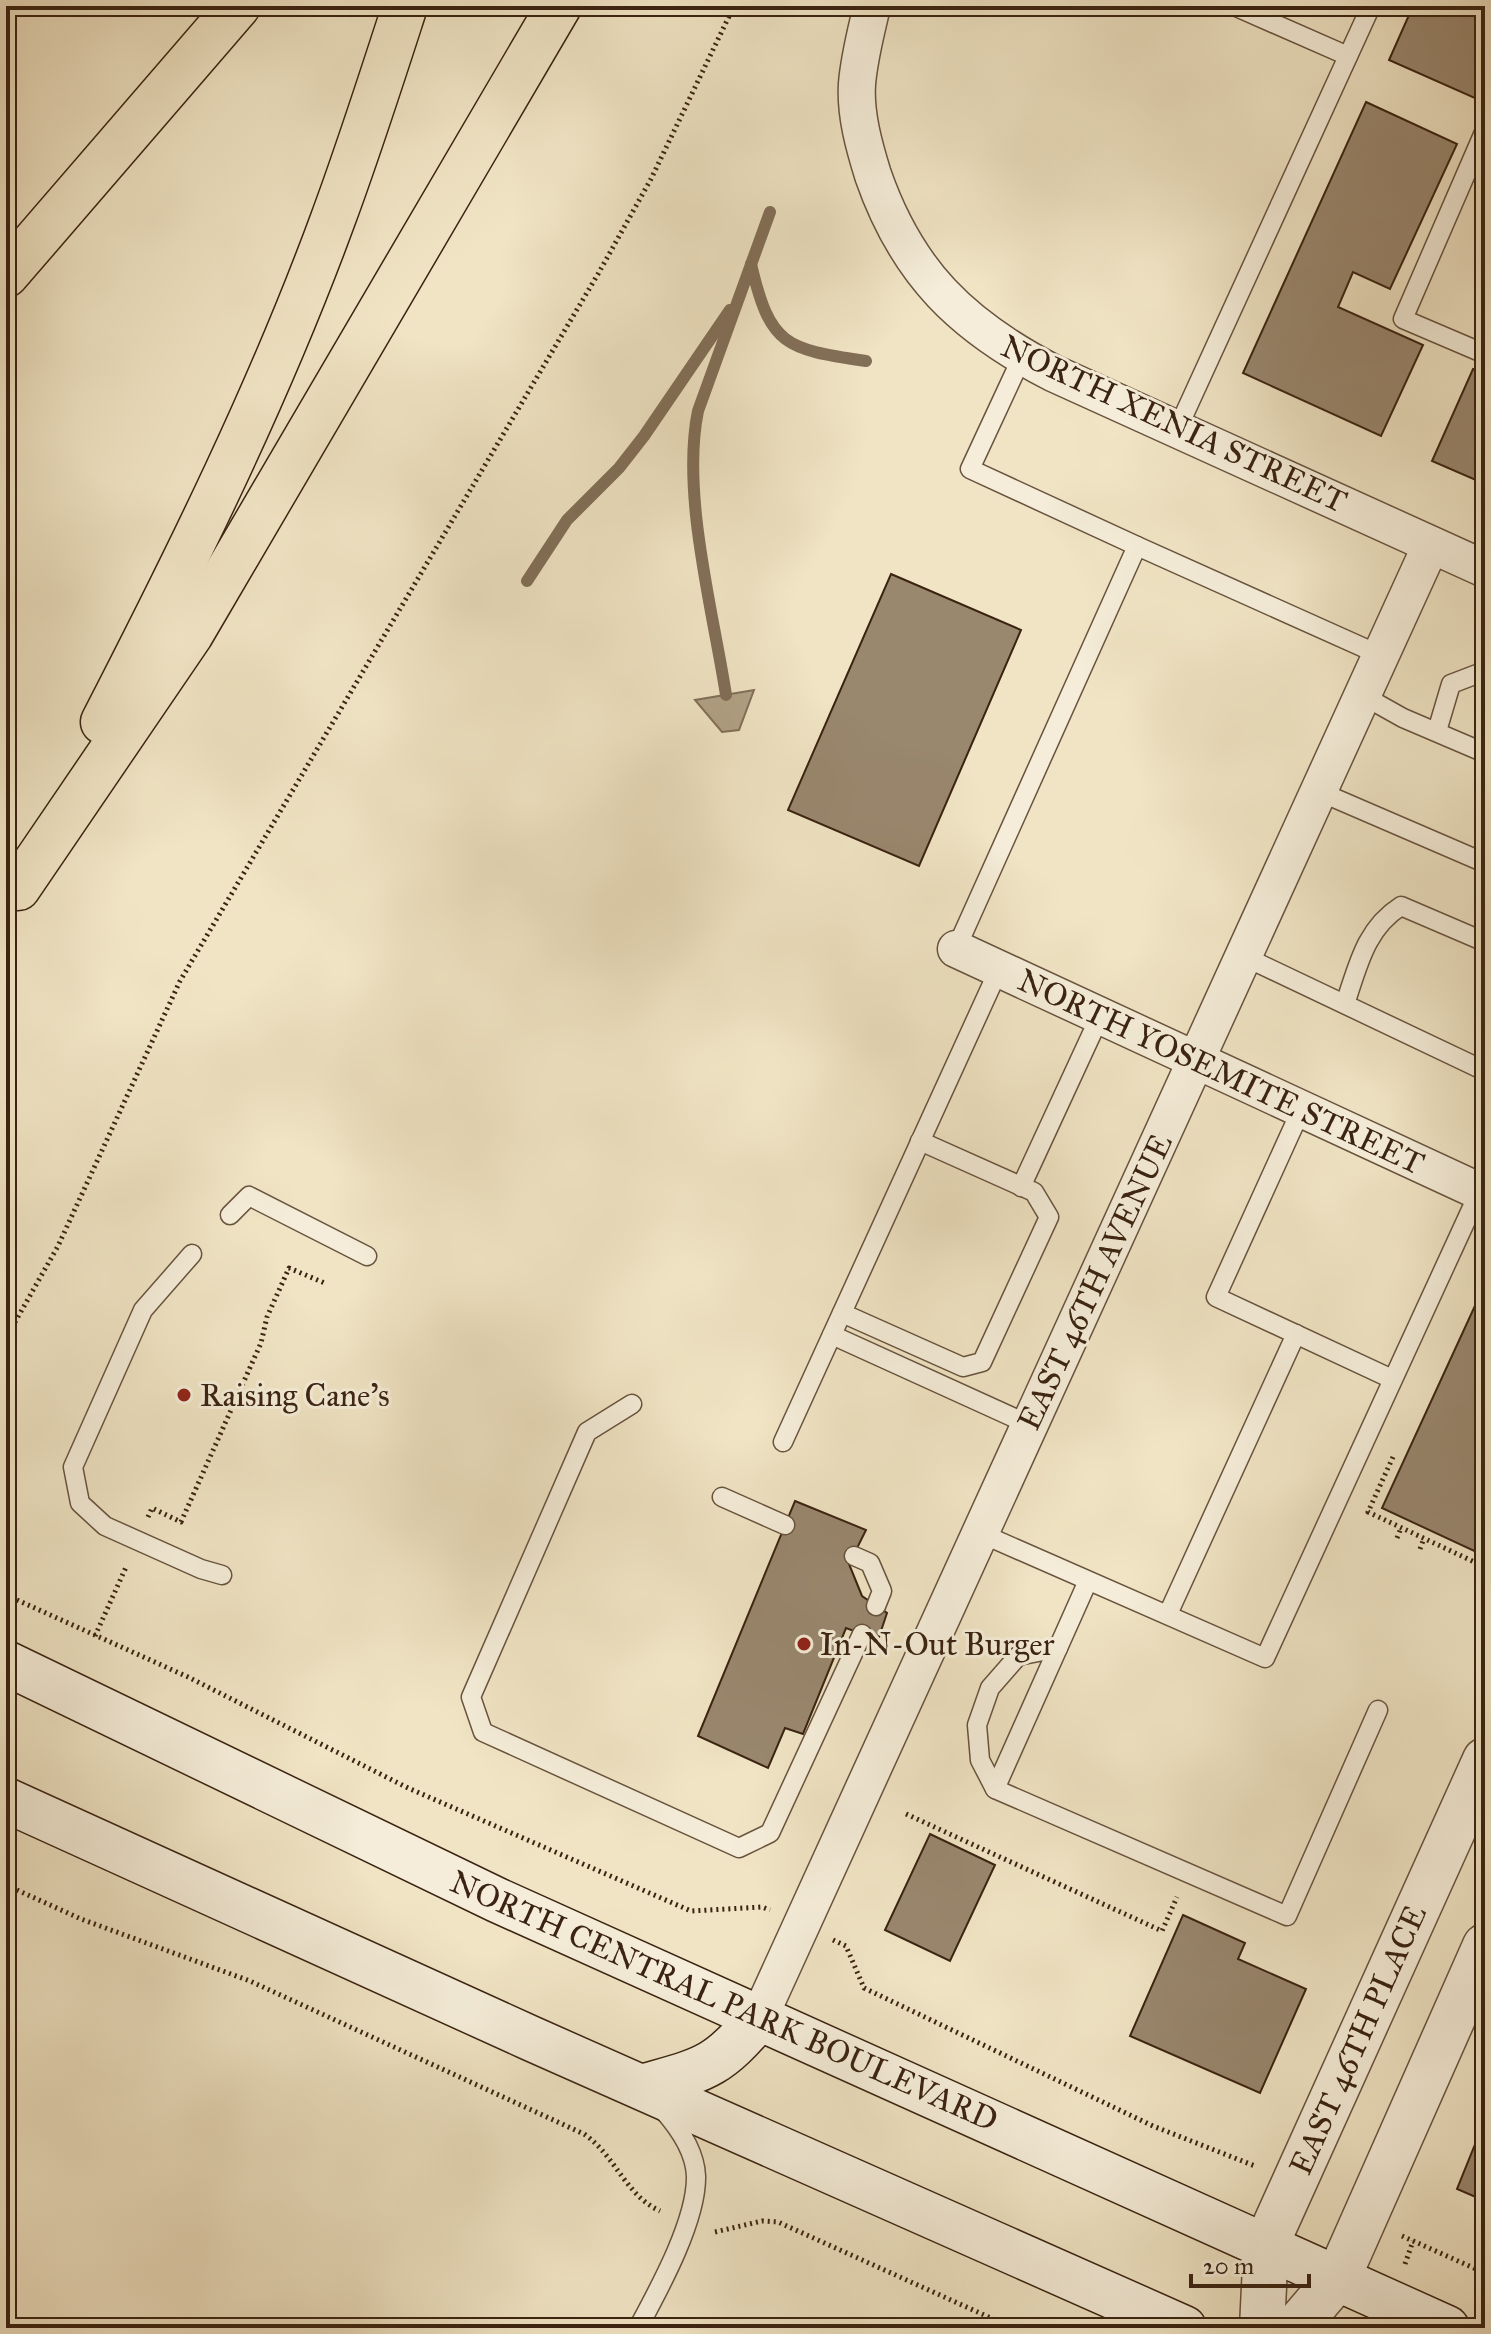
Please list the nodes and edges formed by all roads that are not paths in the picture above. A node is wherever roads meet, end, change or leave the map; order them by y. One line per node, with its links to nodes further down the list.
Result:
1 (238, 6): 9 (highway)
2 (405, 6): 23 (highway)
3 (559, 6): 23 (highway)
4 (872, 6): 11 (street, NORTH XENIA STREET)
5 (1234, 6): 7 (lane)
6 (1371, 6): 7 (lane)
7 (1348, 56): 12 (lane)
8 (1485, 130): 10 (lane)
9 (6, 275)
10 (1485, 354)
11 (1022, 357): 12 (street, NORTH XENIA STREET); 14 (lane)
12 (1177, 430): 13 (street, NORTH XENIA STREET)
13 (1431, 545): 15 (street, NORTH XENIA STREET); 16 (street, EAST 46TH AVENUE)
14 (1137, 546): 16 (lane); 25 (lane)
15 (1485, 569)
16 (1380, 655): 18 (street, EAST 46TH AVENUE)
17 (1485, 671): 19 (lane)
18 (1362, 695): 19 (lane); 21 (street, EAST 46TH AVENUE)
19 (1437, 731): 20 (lane)
20 (1485, 753)
21 (1318, 791): 22 (lane); 26 (street, EAST 46TH AVENUE)
22 (1485, 863)
23 (12, 898)
24 (1485, 942): 28 (lane)
25 (956, 949): 27 (street, NORTH YOSEMITE STREET)
26 (1243, 956): 28 (lane); 30 (street, EAST 46TH AVENUE)
27 (999, 969): 29 (street, NORTH YOSEMITE STREET); 33 (lane)
28 (1345, 1004): 31 (lane)
29 (1100, 1016): 30 (street, NORTH YOSEMITE STREET); 34 (lane)
30 (1195, 1061): 32 (street, NORTH YOSEMITE STREET); 44 (street, EAST 46TH AVENUE)
31 (1485, 1071)
32 (1301, 1110): 35 (street, NORTH YOSEMITE STREET); 40 (lane)
33 (920, 1141): 34 (lane); 39 (lane)
34 (1021, 1187): 39 (lane)
35 (1483, 1189): 42 (lane)
36 (230, 1215): 38 (lane)
37 (192, 1254): 50 (lane)
38 (367, 1256)
39 (842, 1313): 41 (lane)
40 (1296, 1334): 42 (lane); 53 (lane)
41 (832, 1335): 44 (lane); 45 (lane)
42 (1392, 1379): 53 (lane)
43 (632, 1404): 54 (lane)
44 (1030, 1425): 48 (street, EAST 46TH AVENUE)
45 (783, 1442)
46 (722, 1497): 47 (lane)
47 (785, 1525)
48 (980, 1533): 51 (lane); 62 (street, EAST 46TH AVENUE)
49 (854, 1556): 52 (lane)
50 (222, 1575)
51 (1087, 1583): 53 (lane); 55 (lane)
52 (876, 1606)
53 (1168, 1614)
54 (862, 1634)
55 (1058, 1648): 59 (lane); 59 (lane)
56 (6, 1663): 62 (main road, NORTH CENTRAL PARK BOULEVARD)
57 (1378, 1710): 59 (lane)
58 (1485, 1760): 64 (main road, EAST 46TH PLACE)
59 (995, 1789)
60 (6, 1800): 63 (main road)
61 (1485, 1946): 65 (main road)
62 (759, 2018): 63 (main road); 64 (main road, NORTH CENTRAL PARK BOULEVARD)
63 (642, 2087): 66 (lane); 67 (main road)
64 (1266, 2245): 65 (main road, NORTH CENTRAL PARK BOULEVARD); 68 (main road, EAST 46TH PLACE)
65 (1338, 2278): 69 (main road); 70 (main road, NORTH CENTRAL PARK BOULEVARD)
66 (638, 2328)
67 (1184, 2328)
68 (1262, 2328)
69 (1295, 2328)
70 (1447, 2328)

